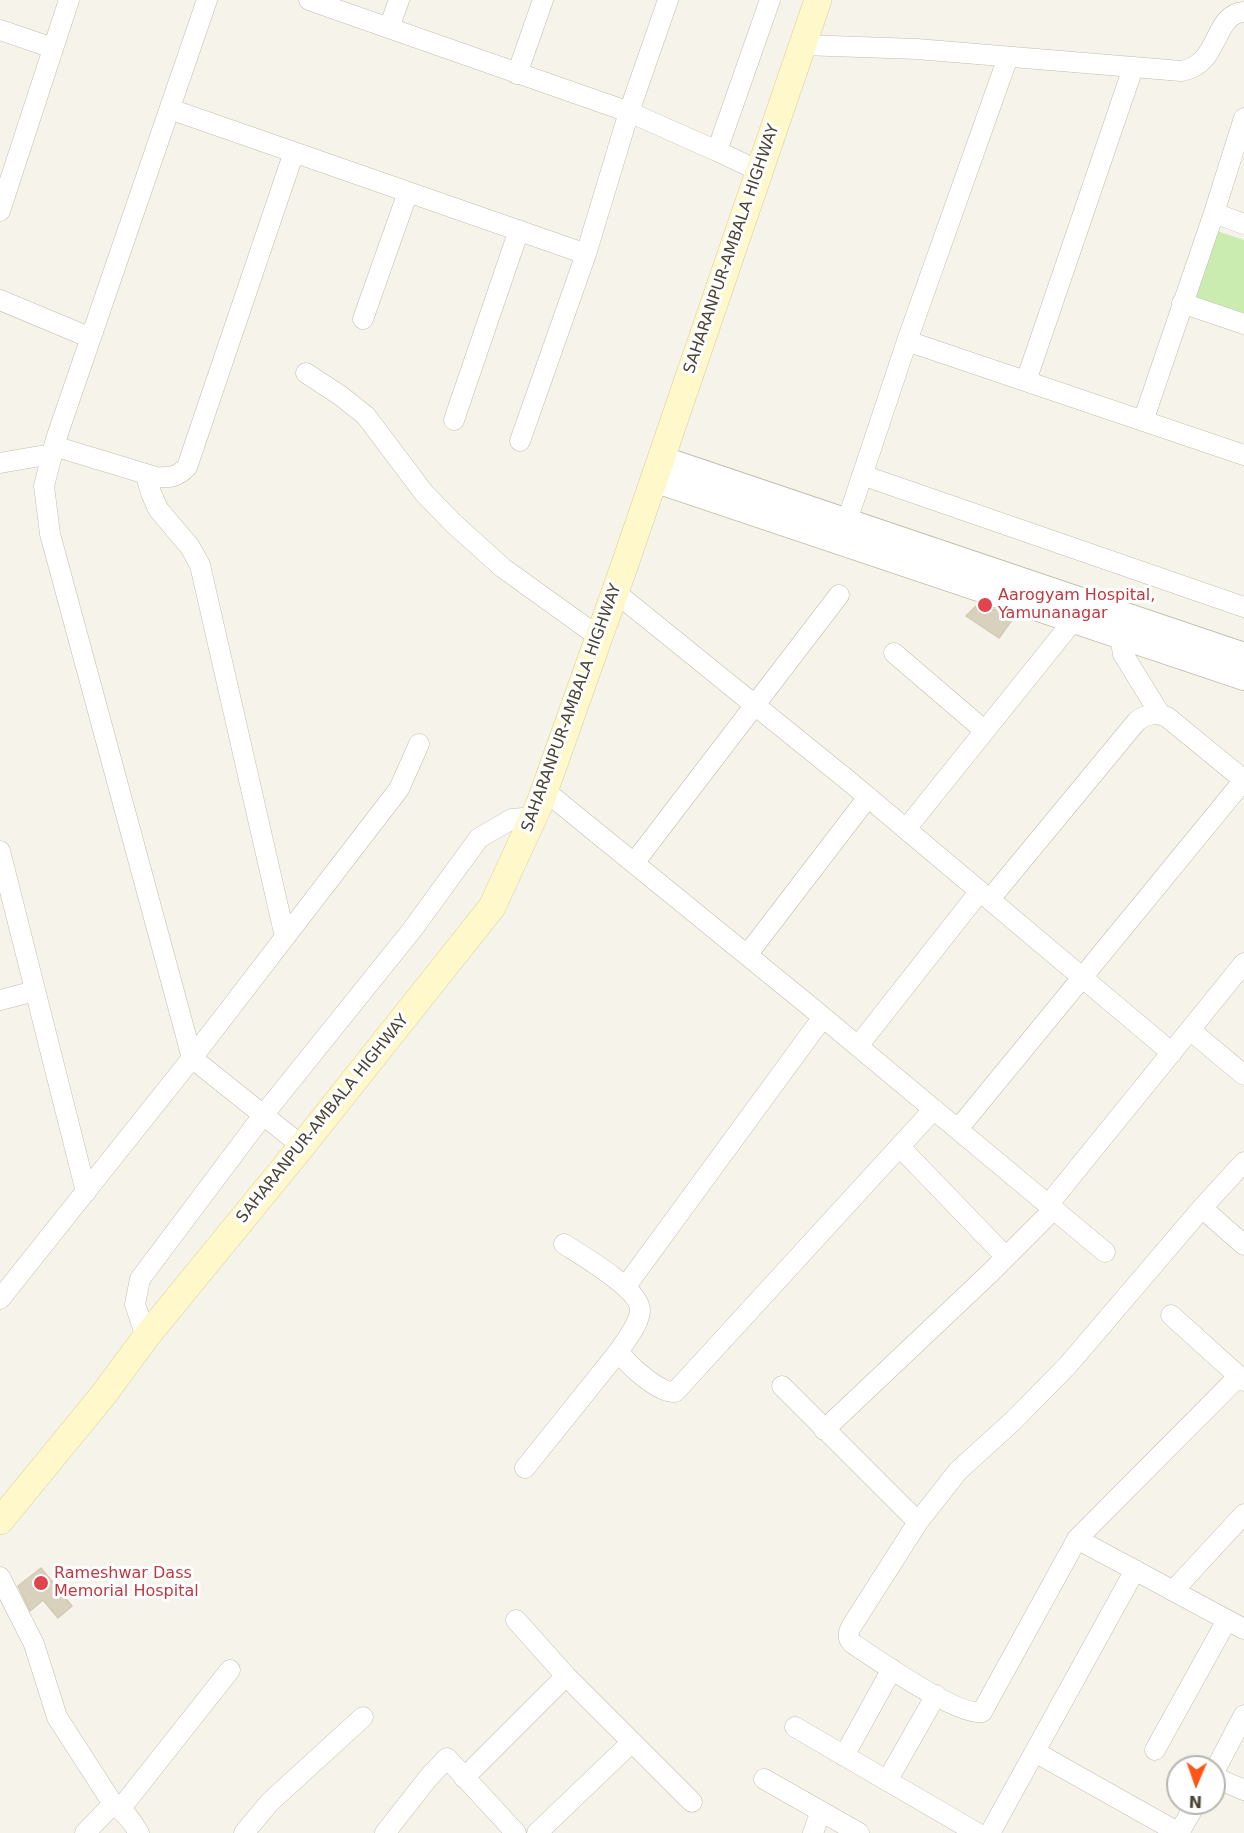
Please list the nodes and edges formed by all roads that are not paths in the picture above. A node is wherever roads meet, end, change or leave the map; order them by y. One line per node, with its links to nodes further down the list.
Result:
1 (69, 0): 13 (street)
2 (207, 0): 17 (street)
3 (309, 0): 10 (street)
4 (399, 0): 10 (street)
5 (543, 0): 16 (street)
6 (668, 0): 18 (street)
7 (770, 0): 21 (street)
8 (818, 0): 12 (main road, SAHARANPUR-AMBALA HIGHWAY)
9 (1244, 12): 15 (street)
10 (389, 28): 16 (street)
11 (0, 30): 13 (street)
12 (802, 45): 14 (street); 22 (main road, SAHARANPUR-AMBALA HIGHWAY)
13 (53, 48): 24 (street)
14 (1008, 57): 15 (street); 34 (street)
15 (1133, 68): 36 (street)
16 (517, 74): 18 (street)
17 (170, 109): 20 (street); 33 (street)
18 (629, 112): 21 (street); 28 (street)
19 (1244, 118): 25 (street)
20 (294, 152): 23 (street); 44 (street)
21 (717, 152): 22 (street)
22 (759, 171): 43 (main road, SAHARANPUR-AMBALA HIGHWAY)
23 (408, 192): 27 (street); 31 (street)
24 (0, 211)
25 (1214, 213): 26 (street); 30 (street)
26 (1244, 224)
27 (519, 230): 28 (street); 37 (street)
28 (586, 254): 39 (street)
29 (0, 300): 33 (street)
30 (1182, 303): 32 (street); 38 (street)
31 (363, 319)
32 (1244, 324)
33 (91, 338): 40 (street)
34 (907, 341): 36 (street); 45 (street)
35 (306, 373): 52 (street)
36 (1026, 381): 38 (street)
37 (454, 420)
38 (1143, 421): 41 (street)
39 (520, 441)
40 (53, 450): 42 (street); 44 (street); 78 (street)
41 (1244, 455)
42 (0, 463)
43 (658, 469): 46 (street); 47 (main road, SAHARANPUR-AMBALA HIGHWAY)
44 (146, 475): 68 (street)
45 (862, 475): 46 (street); 49 (street)
46 (844, 532): 50 (street); 54 (street)
47 (615, 592): 52 (main road, SAHARANPUR-AMBALA HIGHWAY); 56 (street)
48 (839, 595): 56 (street)
49 (1244, 607)
50 (1073, 621): 51 (street); 58 (street)
51 (1120, 636): 55 (street); 57 (street)
52 (599, 637): 61 (main road, SAHARANPUR-AMBALA HIGHWAY)
53 (894, 653): 58 (street)
54 (1244, 655)
55 (1244, 678)
56 (756, 706): 62 (street); 66 (street)
57 (1160, 714): 60 (street); 67 (street)
58 (985, 732): 64 (street)
59 (419, 744): 68 (street)
60 (1244, 780): 71 (street)
61 (544, 790): 63 (main road, SAHARANPUR-AMBALA HIGHWAY); 66 (street)
62 (868, 797): 64 (street); 69 (street)
63 (534, 817): 81 (street); 83 (main road, SAHARANPUR-AMBALA HIGHWAY)
64 (906, 829): 67 (street)
65 (0, 851): 72 (street)
66 (634, 863): 69 (street)
67 (985, 895): 71 (street); 76 (street)
68 (285, 937): 78 (street)
69 (747, 955): 74 (street)
70 (1244, 963): 75 (street)
71 (1083, 978): 77 (street); 82 (street)
72 (35, 991): 73 (street); 86 (street)
73 (0, 1000)
74 (823, 1017): 76 (street); 93 (street)
75 (1190, 1030): 77 (street); 79 (street)
76 (858, 1046): 80 (street)
77 (1172, 1053): 87 (street)
78 (192, 1058): 81 (street); 86 (street)
79 (1244, 1075)
80 (934, 1109): 82 (street); 84 (street)
81 (264, 1114): 83 (street); 96 (street)
82 (958, 1130): 87 (street)
83 (302, 1146): 96 (main road, SAHARANPUR-AMBALA HIGHWAY)
84 (900, 1147): 92 (street); 97 (street)
85 (1244, 1162): 88 (street)
86 (86, 1192): 94 (street)
87 (1051, 1207): 91 (street); 92 (street)
88 (1202, 1208): 90 (street); 104 (street)
89 (564, 1244): 93 (street)
90 (1244, 1245)
91 (1105, 1252)
92 (1006, 1257): 100 (street)
93 (626, 1286): 97 (street)
94 (0, 1299)
95 (1171, 1315): 98 (street)
96 (146, 1337): 103 (main road, SAHARANPUR-AMBALA HIGHWAY)
97 (619, 1351): 101 (street)
98 (1242, 1379): 105 (street)
99 (782, 1386): 100 (street)
100 (824, 1430): 104 (street)
101 (525, 1468)
102 (1244, 1514): 108 (street)
103 (0, 1521)
104 (918, 1522): 111 (street)
105 (1077, 1539): 106 (street); 114 (street)
106 (1135, 1570): 108 (street); 120 (street)
107 (0, 1577): 129 (street)
108 (1173, 1591): 110 (street)
109 (516, 1620): 113 (street)
110 (1236, 1625): 119 (street)
111 (892, 1669): 114 (street); 122 (street)
112 (230, 1670): 129 (street)
113 (566, 1676): 118 (street); 123 (street)
114 (936, 1695): 125 (street)
115 (1244, 1715): 121 (street)
116 (363, 1717): 134 (street)
117 (795, 1728): 122 (street)
118 (632, 1742): 128 (street); 137 (street)
119 (1155, 1750)
120 (1035, 1752): 141 (street); 142 (street)
121 (1223, 1755)
122 (844, 1756): 125 (street)
123 (464, 1778): 135 (street); 136 (street)
124 (764, 1779): 130 (street)
125 (887, 1781): 140 (street)
126 (1226, 1782): 127 (street)
127 (1244, 1790)
128 (692, 1802)
129 (117, 1806): 132 (street); 133 (street)
130 (821, 1811): 138 (street); 139 (street)
131 (1189, 1815): 142 (street)
132 (85, 1833)
133 (139, 1833)
134 (244, 1833)
135 (385, 1833)
136 (516, 1833)
137 (537, 1833)
138 (813, 1833)
139 (859, 1833)
140 (977, 1833)
141 (990, 1833)
142 (1179, 1833)

